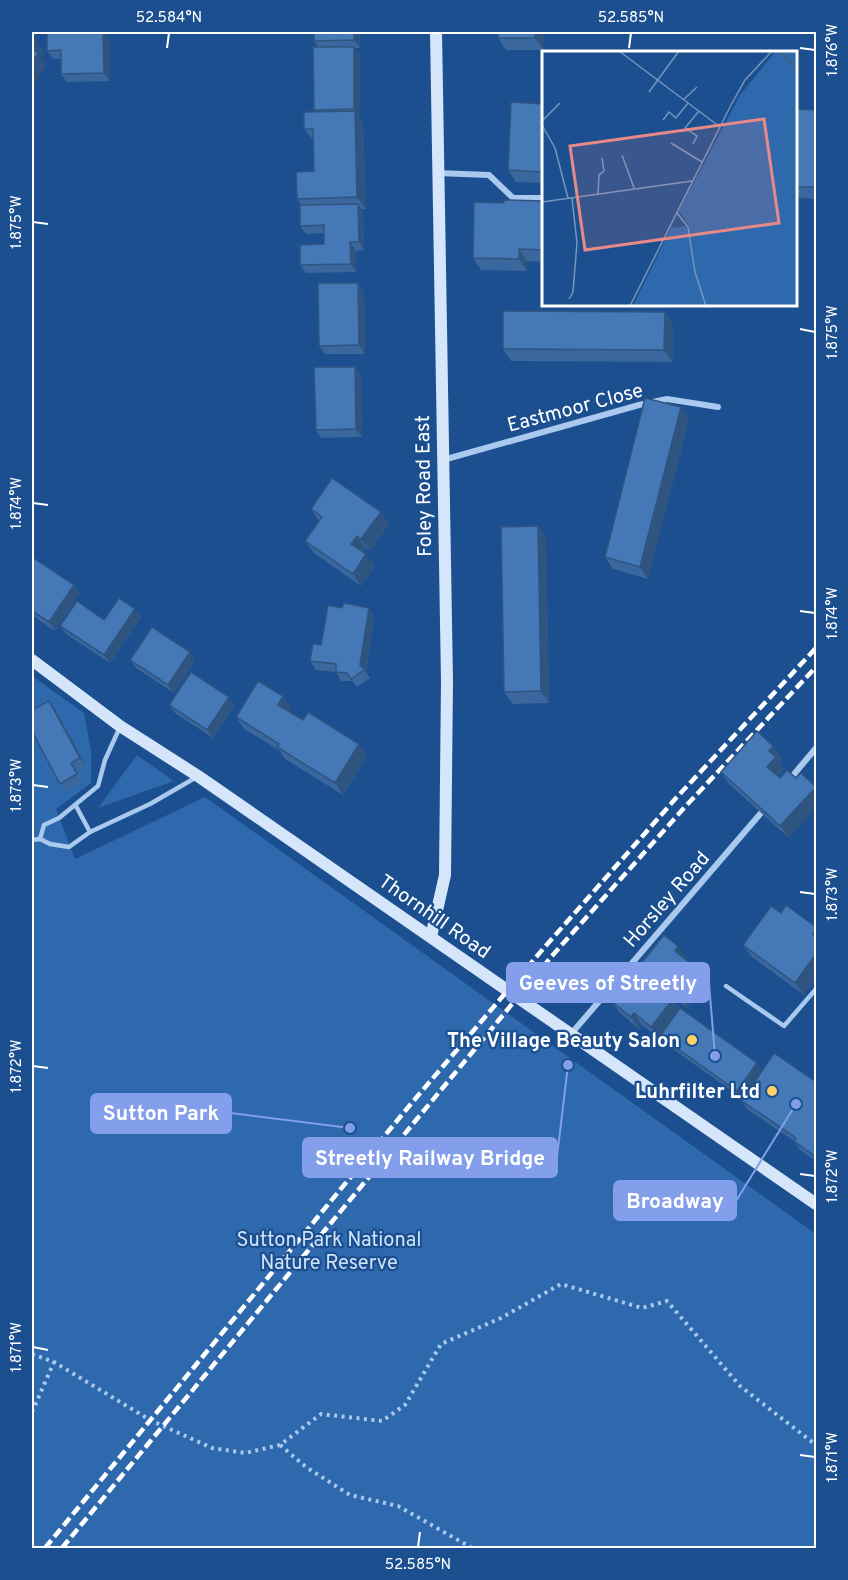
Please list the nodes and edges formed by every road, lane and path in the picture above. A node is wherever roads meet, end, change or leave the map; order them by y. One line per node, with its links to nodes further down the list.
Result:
1 (436, 32): 2 (main road, Foley Road East)
2 (437, 173): 3 (street); 5 (main road, Foley Road East)
3 (542, 198)
4 (718, 407): 5 (street, Eastmoor Close)
5 (442, 460): 16 (main road, Foley Road East)
6 (32, 660): 7 (main road, Thornhill Road)
7 (120, 726): 9 (main road, Thornhill Road); 11 (lane)
8 (816, 748): 10 (street)
9 (198, 776): 13 (lane); 16 (main road, Thornhill Road)
10 (784, 786)
11 (76, 806): 13 (lane); 14 (lane)
12 (761, 813): 19 (street, Horsley Road)
13 (90, 832): 14 (lane)
14 (40, 839): 15 (lane)
15 (32, 840)
16 (431, 937): 19 (main road, Thornhill Road)
17 (726, 986): 18 (lane)
18 (816, 989)
19 (571, 1034): 20 (main road, Thornhill Road)
20 (816, 1204)
21 (32, 1353): 22 (path)
22 (54, 1362): 23 (path); 24 (path)
23 (32, 1412)
24 (280, 1445): 25 (path); 26 (path)
25 (816, 1445)
26 (472, 1548)

